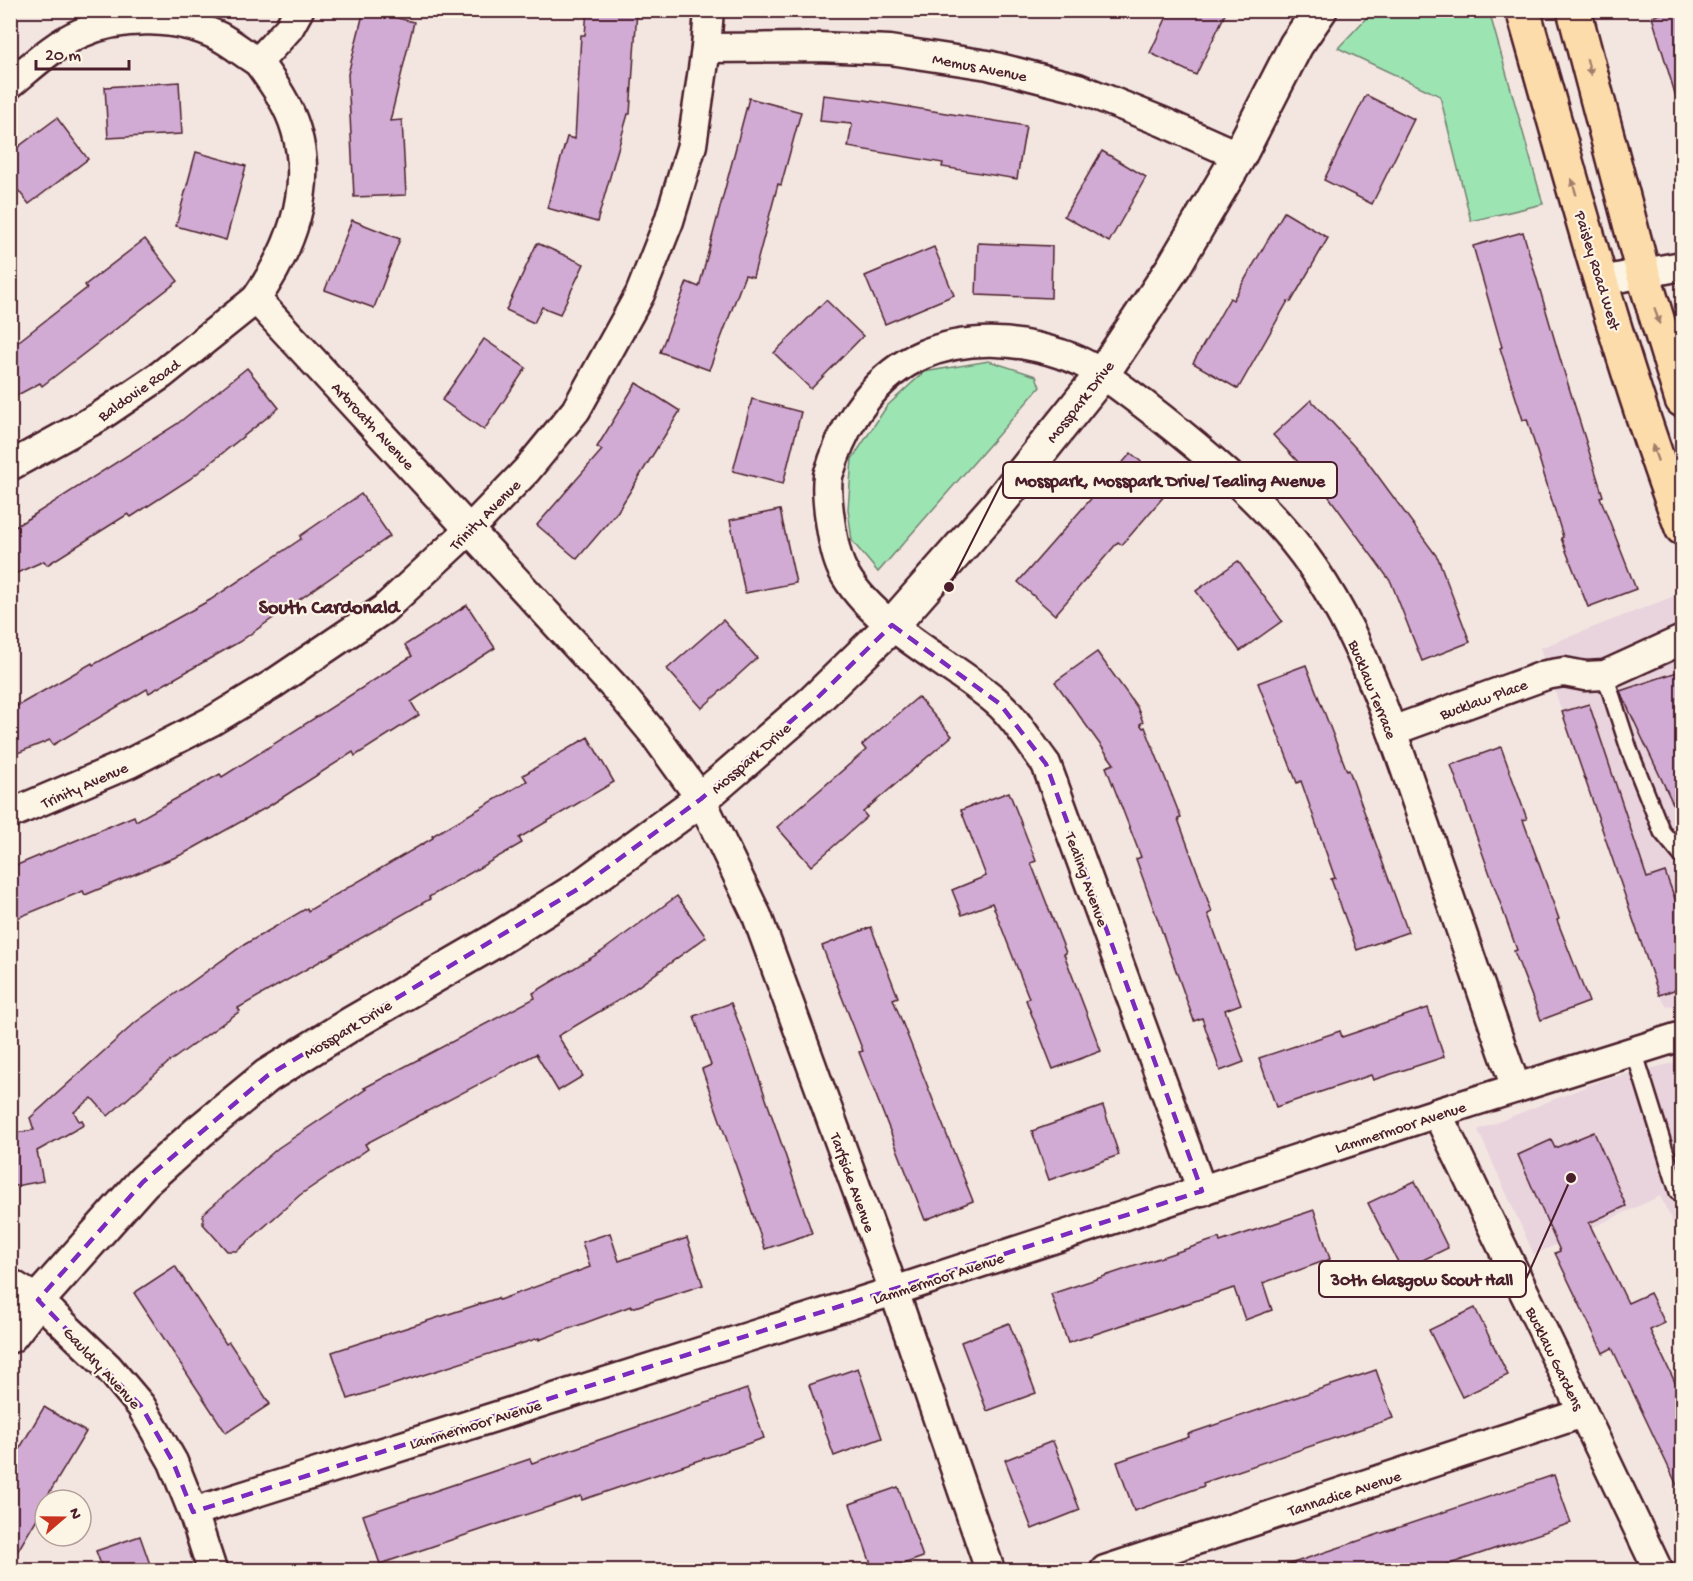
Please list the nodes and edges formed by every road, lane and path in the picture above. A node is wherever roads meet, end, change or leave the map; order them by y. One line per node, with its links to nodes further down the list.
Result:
1 (299, 10): 7 (street)
2 (709, 10): 6 (street, Trinity Avenue)
3 (1320, 10): 9 (street, Mosspark Drive)
4 (1522, 10): 12 (main road, Paisley Road West, one-way to 4)
5 (1574, 10): 11 (main road, one-way to 11)
6 (706, 48): 9 (street, Memus Avenue); 18 (street, Trinity Avenue)
7 (258, 62): 8 (street); 13 (street)
8 (10, 84)
9 (1239, 156): 14 (street, Mosspark Drive)
10 (1683, 266): 11 (street)
11 (1643, 273): 12 (street); 15 (main road, one-way to 15)
12 (1601, 281): 17 (main road, Paisley Road West, one-way to 12)
13 (256, 299): 16 (street, Baldovie Road); 18 (street, Arbroath Avenue)
14 (1102, 373): 19 (street, Mosspark Drive); 19 (street, Bucklaw Terrace); 22 (street, Bucklaw Terrace)
15 (1683, 400)
16 (10, 466)
17 (1683, 528)
18 (471, 529): 23 (street, Arbroath Avenue); 24 (street, Trinity Avenue)
19 (892, 625): 23 (street, Mosspark Drive); 30 (street, Tealing Avenue)
20 (1683, 640): 21 (street, Bucklaw Place)
21 (1592, 675): 22 (street, Bucklaw Place); 25 (lane)
22 (1392, 731): 28 (street, Bucklaw Terrace)
23 (701, 800): 33 (street, Tarfside Avenue); 34 (street, Mosspark Drive)
24 (10, 814)
25 (1683, 856)
26 (1683, 1036): 27 (street, Lammermoor Avenue)
27 (1634, 1051): 28 (street, Lammermoor Avenue); 31 (lane)
28 (1516, 1088): 29 (street, Lammermoor Avenue)
29 (1437, 1113): 30 (street, Lammermoor Avenue); 36 (street, Bucklaw Gardens)
30 (1202, 1191): 33 (street, Lammermoor Avenue)
31 (1683, 1196)
32 (10, 1283): 34 (street, Gauldry Avenue)
33 (894, 1292): 37 (street, Lammermoor Avenue); 39 (street, Tarfside Avenue)
34 (38, 1300): 35 (street, Mosspark Drive); 37 (street, Gauldry Avenue)
35 (10, 1336)
36 (1583, 1413): 40 (street, Tannadice Avenue); 41 (street, Bucklaw Gardens)
37 (193, 1512): 38 (street, Gauldry Avenue)
38 (212, 1570)
39 (990, 1570)
40 (1105, 1570)
41 (1658, 1570)

